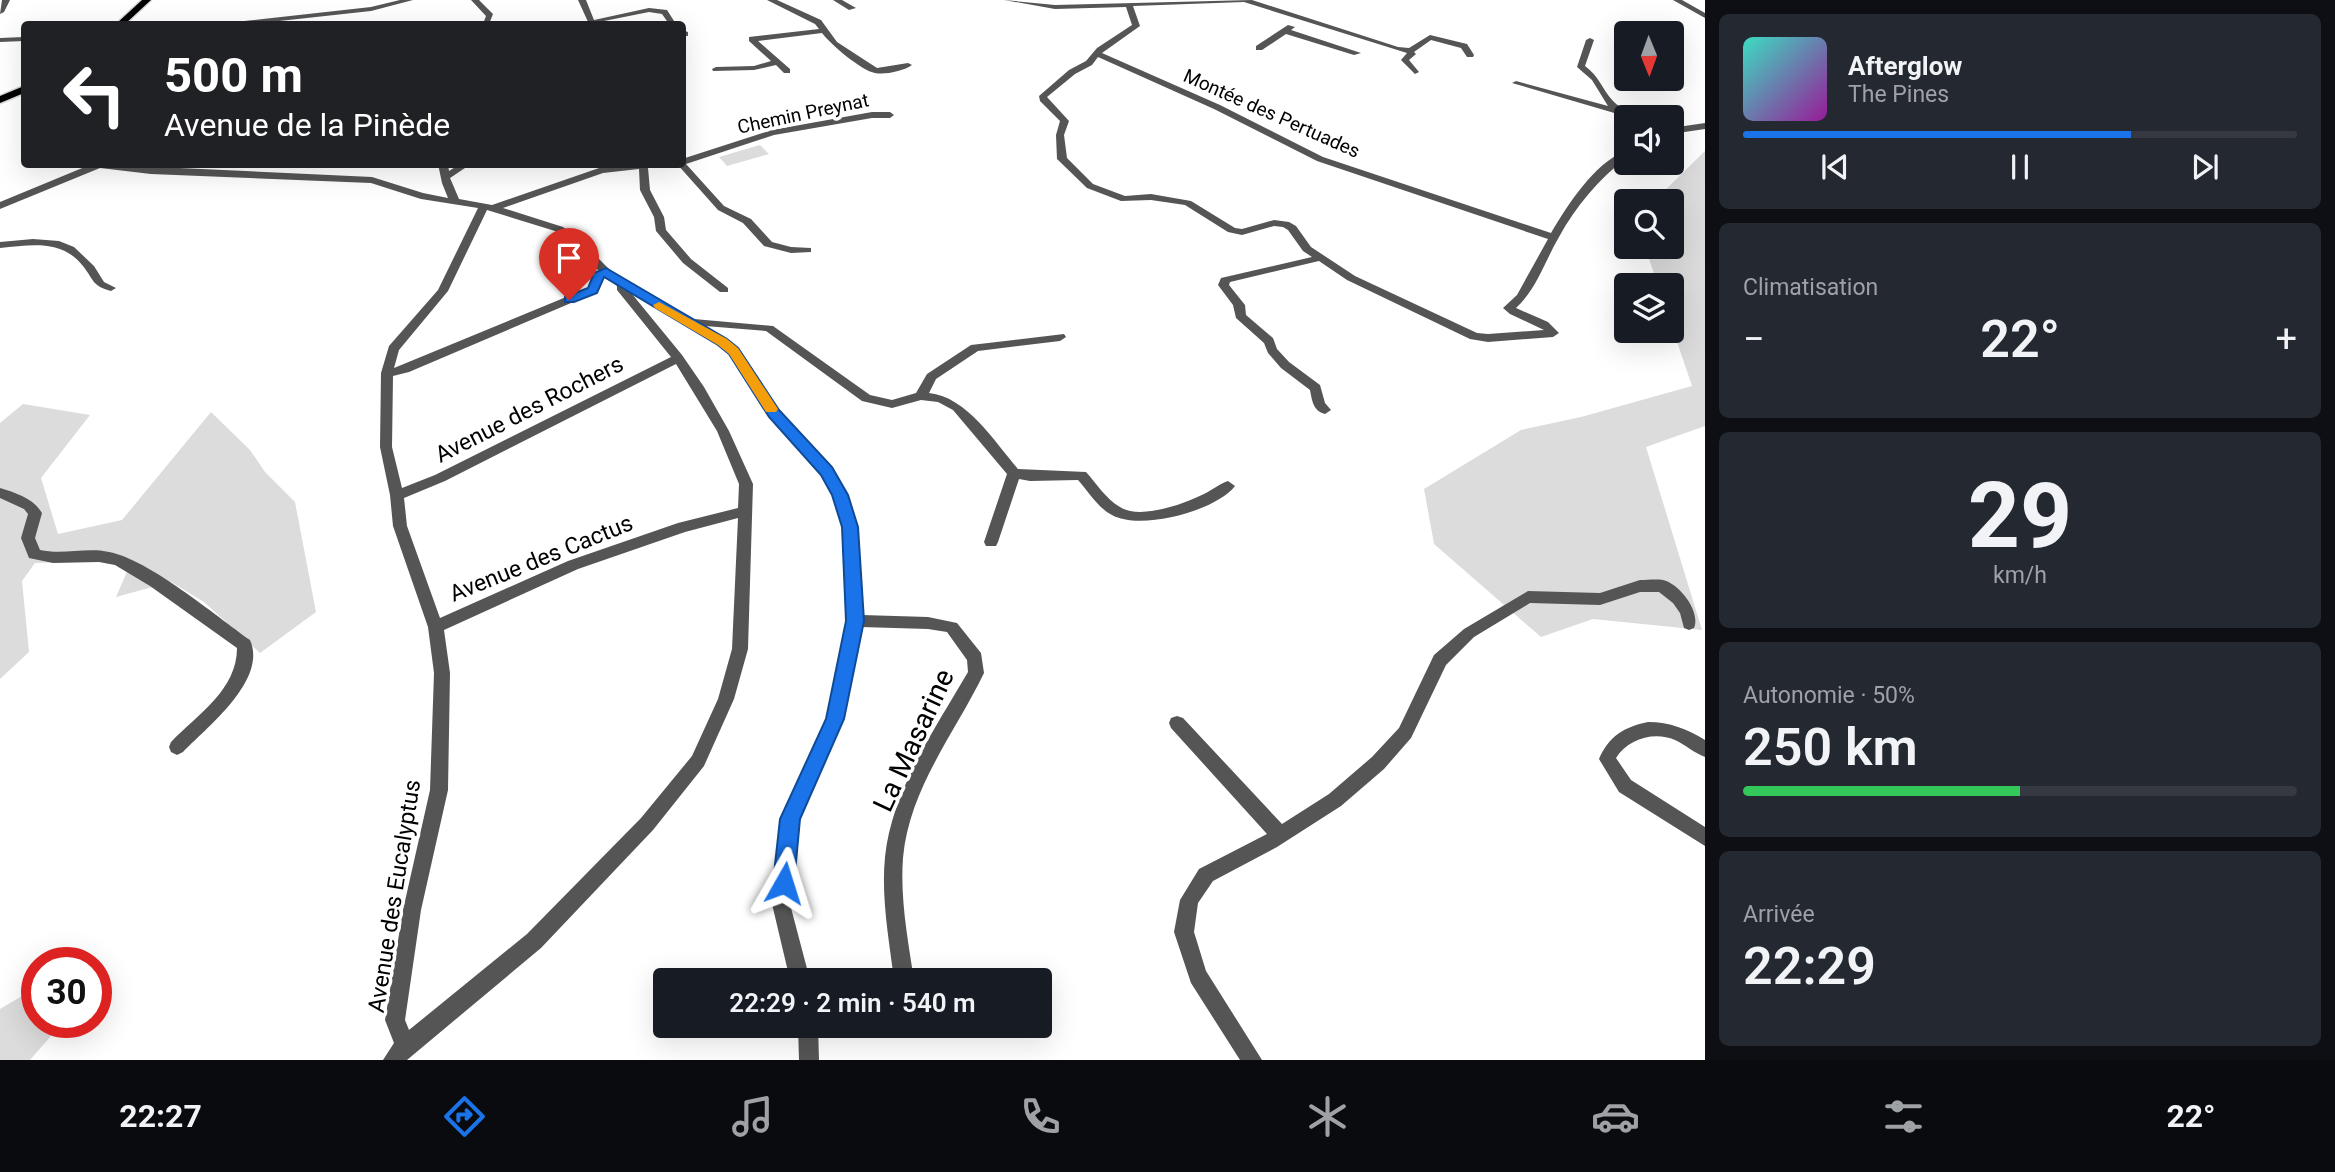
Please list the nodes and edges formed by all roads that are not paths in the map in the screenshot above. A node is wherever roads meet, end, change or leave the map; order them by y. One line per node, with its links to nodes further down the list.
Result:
1 (6, 0): 15 (street)
2 (147, 0): 19 (main road)
3 (384, 0): 14 (street)
4 (409, 0): 14 (street)
5 (475, 0): 21 (street)
6 (582, 0): 22 (street)
7 (771, 0): 25 (street)
8 (837, 0): 13 (street)
9 (1008, 0): 12 (street)
10 (1244, 0): 12 (street); 18 (street)
11 (1677, 0): 17 (street)
12 (1129, 4): 33 (street)
13 (852, 8)
14 (371, 9): 16 (street); 16 (street)
15 (0, 12)
16 (324, 14): 20 (street)
17 (1705, 16)
18 (1304, 20): 26 (street); 31 (street)
19 (122, 21)
20 (262, 21)
21 (488, 21)
22 (591, 21)
23 (604, 21): 24 (street)
24 (670, 21)
25 (822, 31): 35 (street); 36 (street)
26 (1285, 31): 30 (street); 32 (street)
27 (21, 39): 28 (street)
28 (1, 40)
29 (1590, 40): 43 (street)
30 (1259, 48)
31 (1409, 51): 34 (street); 39 (street)
32 (1357, 53)
33 (1098, 54): 63 (street, Montée des Pertuades); 66 (street)
34 (1470, 55)
35 (777, 62): 37 (street); 38 (street)
36 (908, 65)
37 (716, 69)
38 (787, 71)
39 (1415, 72)
40 (1516, 83): 44 (street)
41 (21, 90): 42 (main road)
42 (0, 100)
43 (1614, 106)
44 (1614, 111)
45 (890, 115): 48 (street, Chemin Preynat)
46 (1705, 126): 47 (street)
47 (1684, 128)
48 (686, 162)
49 (1614, 162): 63 (street)
50 (92, 168): 60 (street)
51 (126, 168): 58 (street)
52 (444, 168): 57 (street)
53 (462, 168): 57 (street)
54 (622, 168): 61 (street)
55 (643, 168): 69 (street)
56 (686, 168): 65 (street)
57 (446, 181): 58 (street); 59 (street)
58 (421, 196): 59 (street)
59 (455, 201): 61 (street)
60 (0, 205)
61 (493, 208): 62 (street, Avenue des Eucalyptus); 62 (street, Avenue des Eucalyptus); 67 (street)
62 (478, 224): 73 (street, Avenue des Eucalyptus)
63 (1553, 237): 66 (street)
64 (0, 245): 68 (street)
65 (807, 250)
66 (1320, 258): 75 (street)
67 (610, 276): 70 (street); 72 (street); 73 (street)
68 (111, 288)
69 (724, 290)
70 (690, 321): 74 (street); 82 (street)
71 (1060, 337): 74 (street)
72 (678, 358): 79 (street, Avenue des Rochers); 80 (street)
73 (387, 373): 79 (street, Avenue des Eucalyptus)
74 (921, 396): 76 (street)
75 (1325, 410)
76 (1014, 473): 77 (street); 81 (street)
77 (1228, 486)
78 (0, 494): 86 (street)
79 (397, 495): 84 (street, Avenue des Eucalyptus)
80 (745, 510): 84 (street, Avenue des Cactus); 93 (street)
81 (991, 542)
82 (855, 621): 90 (street); 91 (street, La Masarine)
83 (1689, 624): 88 (street)
84 (436, 627): 93 (street, Avenue des Eucalyptus)
85 (1177, 723): 88 (street)
86 (177, 747)
87 (1705, 749): 89 (street)
88 (1279, 834): 95 (street)
89 (1705, 837)
90 (797, 968)
91 (903, 968)
92 (808, 1038): 94 (street)
93 (399, 1053)
94 (809, 1060)
95 (1252, 1060)

